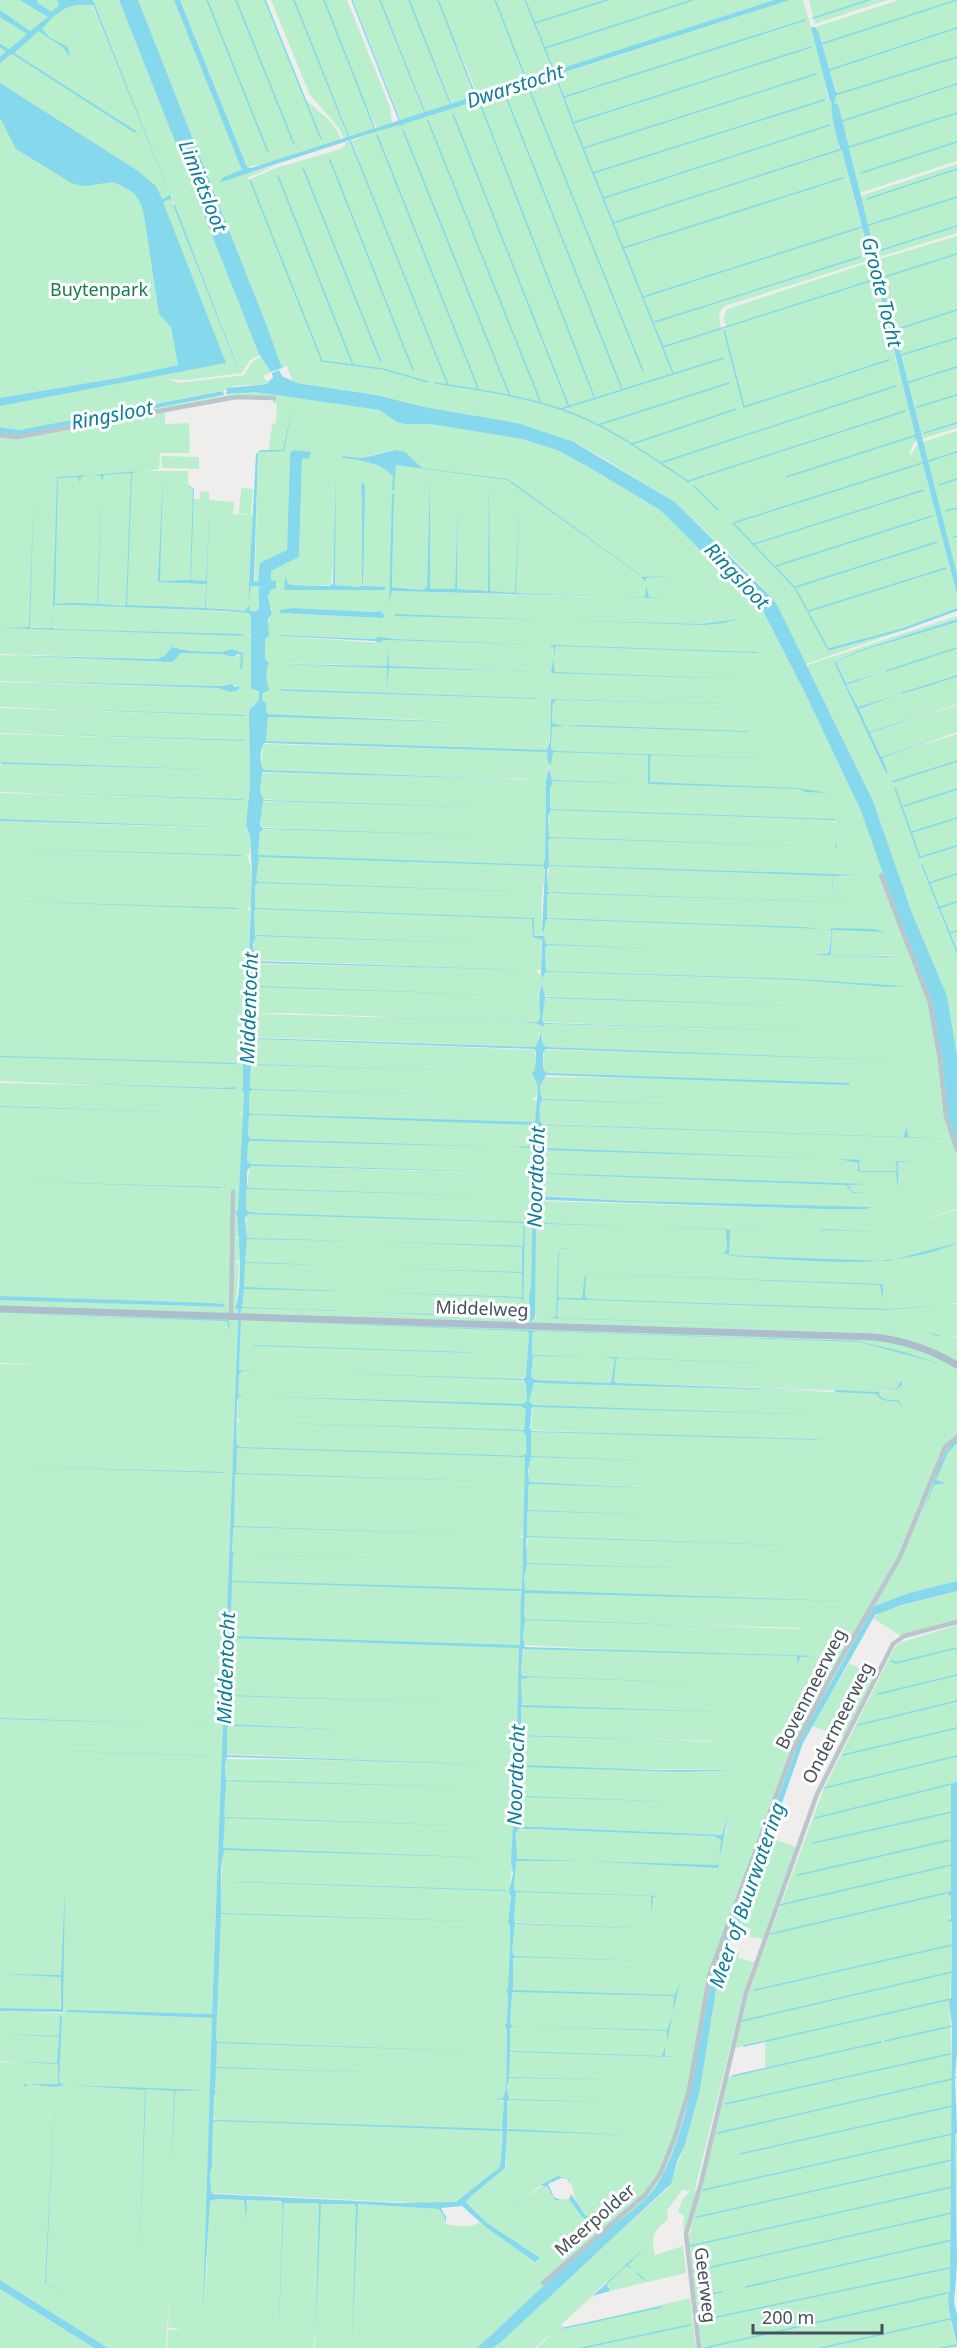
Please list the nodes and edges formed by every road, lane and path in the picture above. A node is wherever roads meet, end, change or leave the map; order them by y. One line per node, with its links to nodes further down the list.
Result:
1 (274, 398): 2 (street)
2 (0, 435)
3 (881, 875): 4 (street)
4 (957, 1150)
5 (233, 1192): 7 (street)
6 (0, 1309): 7 (main road, Middelweg)
7 (231, 1316): 8 (main road, Middelweg)
8 (957, 1365)
9 (957, 1437): 12 (street, Bovenmeerweg)
10 (957, 1622): 11 (street, Ondermeerweg)
11 (707, 2157): 14 (street, Geerweg)
12 (660, 2174): 13 (street, Meerpolder)
13 (543, 2283)
14 (699, 2348)

